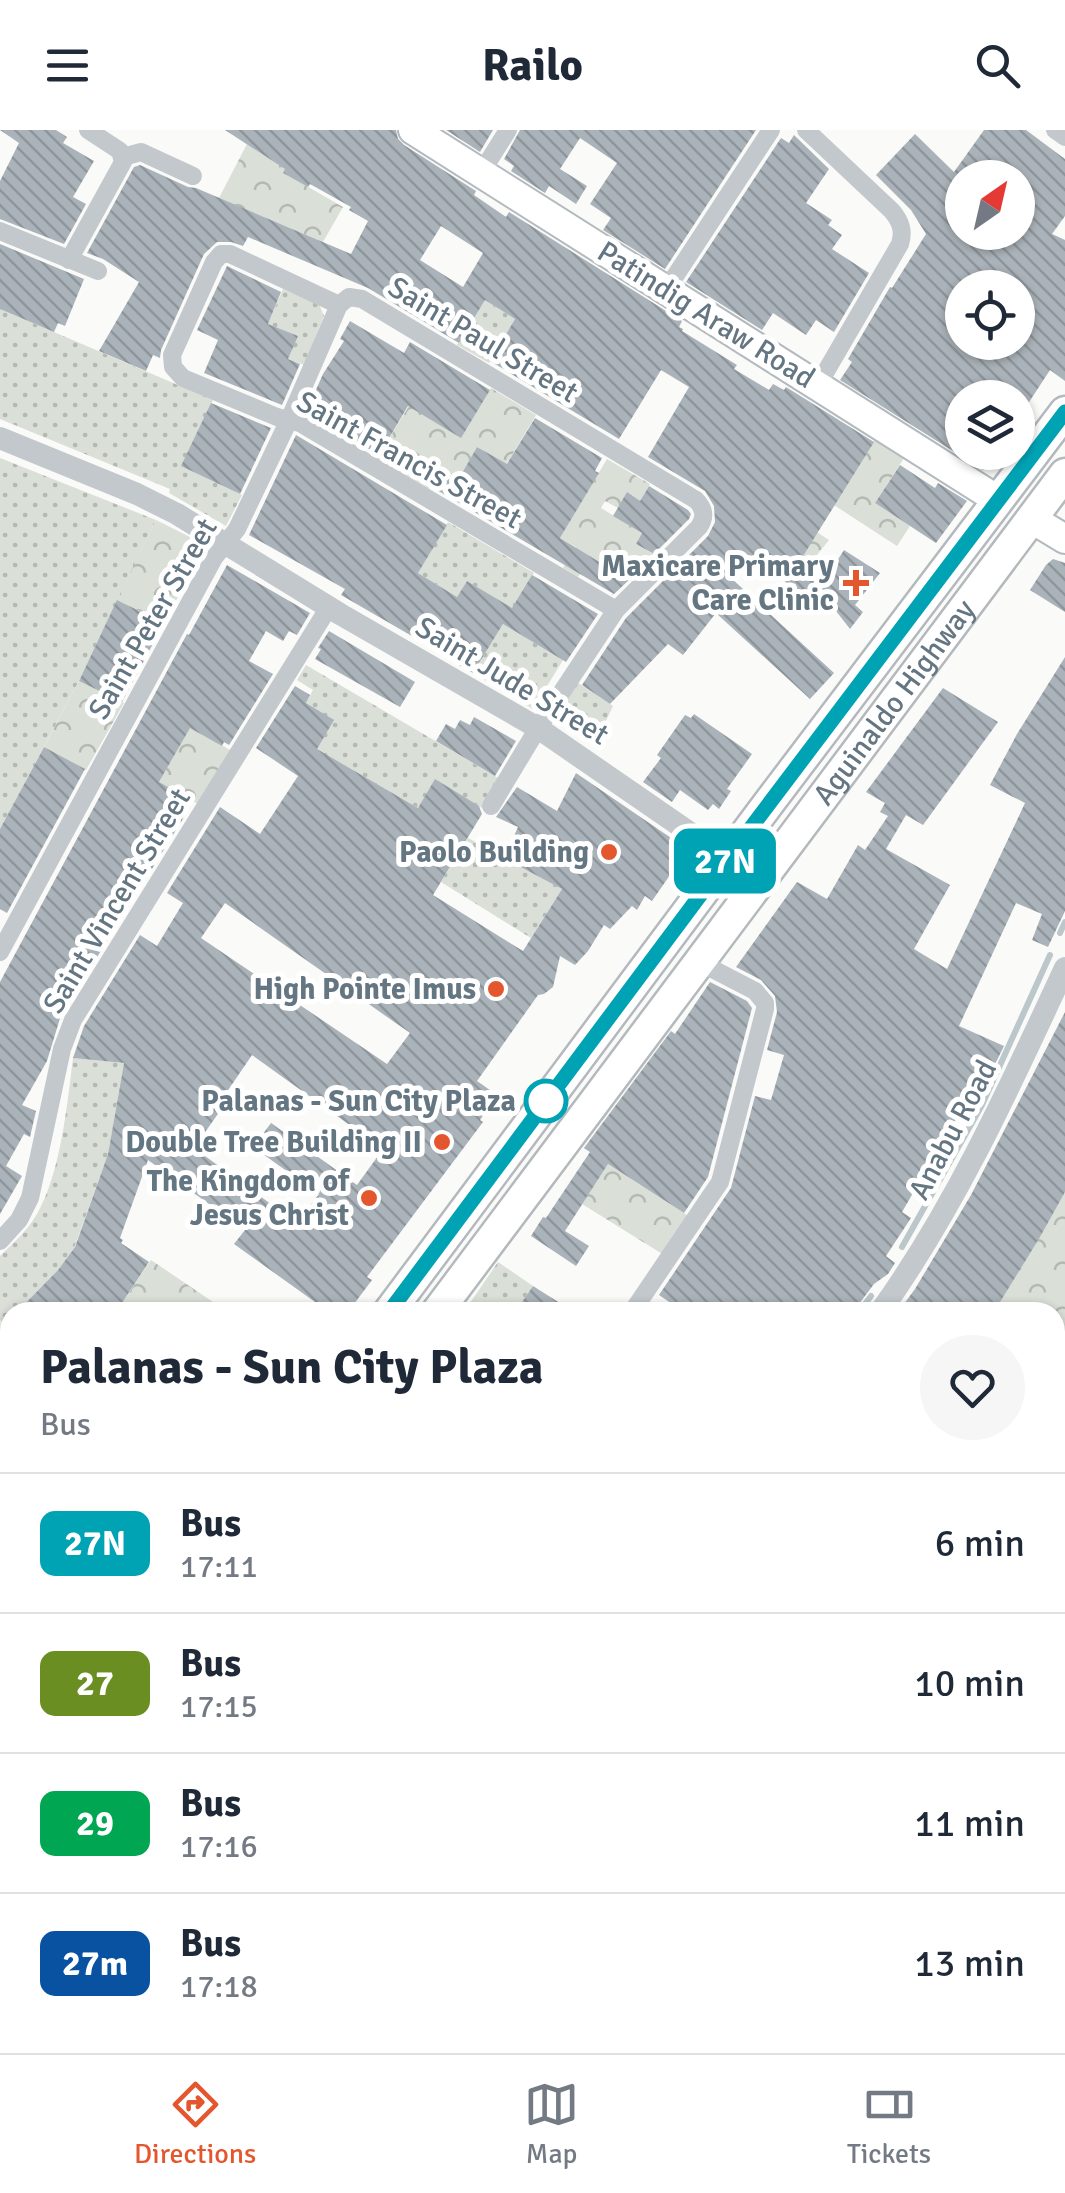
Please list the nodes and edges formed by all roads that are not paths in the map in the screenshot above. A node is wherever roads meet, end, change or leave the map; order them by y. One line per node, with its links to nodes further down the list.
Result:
1 (88, 130): 8 (street)
2 (413, 130): 9 (main road, Patindig Araw Road)
3 (508, 130): 9 (street)
4 (771, 130): 14 (street)
5 (806, 130): 17 (street)
6 (1055, 130): 7 (street)
7 (1065, 137)
8 (123, 156): 10 (street); 12 (street)
9 (481, 172): 14 (main road, Patindig Araw Road)
10 (193, 176)
11 (0, 232): 12 (street)
12 (69, 260): 13 (street)
13 (98, 271)
14 (666, 290): 17 (main road, Patindig Araw Road)
15 (339, 305): 16 (street, Saint Paul Street); 19 (street, Saint Peter Street); 27 (street, Saint Paul Street)
16 (172, 367): 19 (street, Saint Francis Street)
17 (818, 385): 22 (main road, Patindig Araw Road)
18 (1065, 412): 22 (highway, Aguinaldo Highway)
19 (289, 420): 25 (street, Saint Peter Street); 27 (street, Saint Francis Street)
20 (0, 438): 25 (street, Saint Jude Street)
21 (1065, 474): 23 (highway, Aguinaldo Highway)
22 (998, 500): 30 (highway, Aguinaldo Highway)
23 (1032, 518): 24 (main road); 31 (highway, Aguinaldo Highway)
24 (1065, 539)
25 (226, 543): 26 (street, Saint Jude Street); 32 (street, Saint Peter Street)
26 (329, 607): 28 (street, Saint Jude Street); 35 (street, Saint Vincent Street)
27 (616, 610): 28 (street)
28 (538, 728): 29 (street); 30 (street, Saint Jude Street)
29 (491, 806)
30 (728, 858): 31 (street, Saint Jude Street); 36 (highway, Aguinaldo Highway)
31 (760, 881): 33 (highway, Aguinaldo Highway)
32 (0, 952)
33 (699, 962): 37 (highway, Aguinaldo Highway); 38 (street)
34 (1065, 968): 39 (street, Anabu Road)
35 (0, 1241)
36 (395, 1302)
37 (444, 1302)
38 (639, 1302)
39 (887, 1302)

